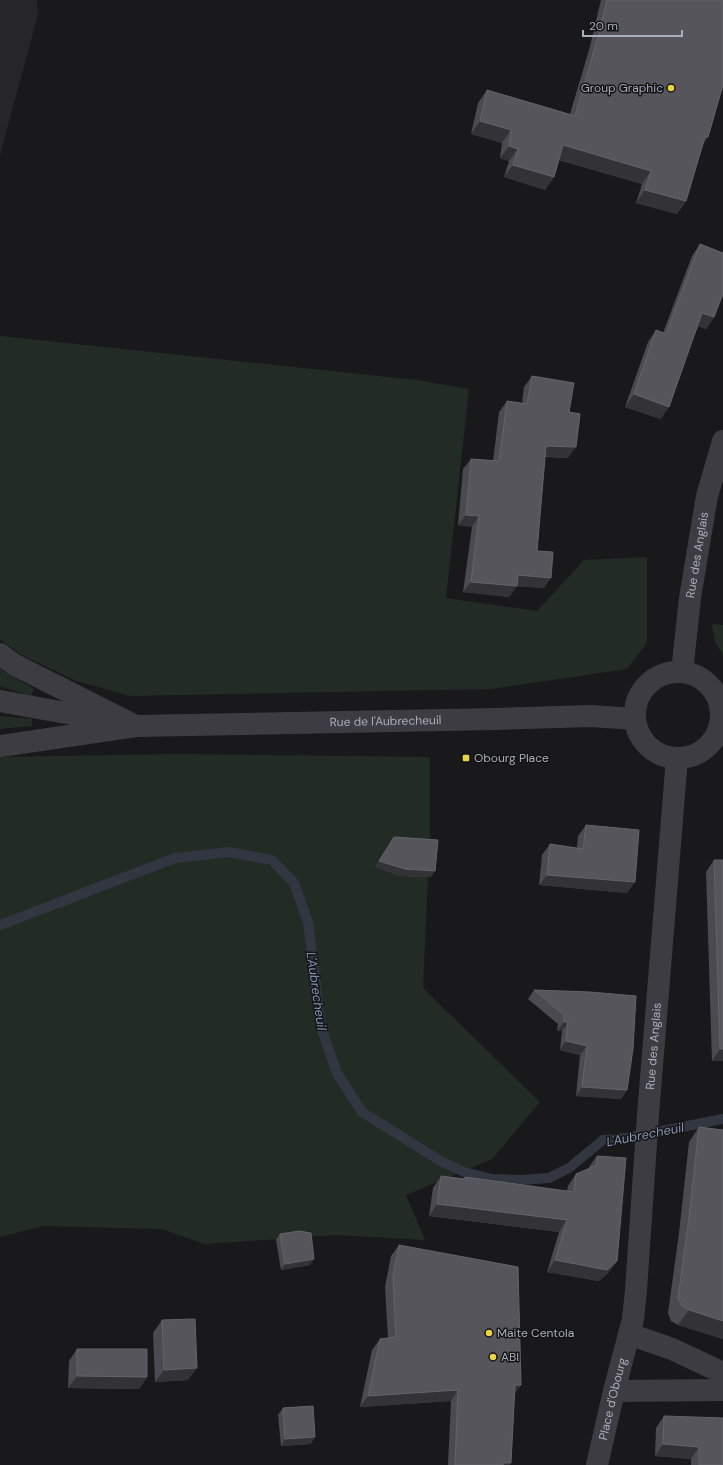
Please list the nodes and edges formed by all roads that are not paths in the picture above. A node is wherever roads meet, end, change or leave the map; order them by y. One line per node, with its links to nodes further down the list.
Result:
1 (721, 451): 3 (street, Rue des Anglais)
2 (0, 654): 7 (street)
3 (682, 672): 4 (street); 6 (street)
4 (716, 686): 9 (street)
5 (0, 701): 7 (street)
6 (635, 719): 7 (street, Rue de l'Aubrecheuil); 10 (street)
7 (136, 726): 8 (street)
8 (0, 746)
9 (714, 746): 10 (street)
10 (677, 758): 11 (street, Rue des Anglais)
11 (629, 1334): 12 (street); 14 (street, Place d'Obourg)
12 (723, 1373)
13 (723, 1390): 14 (street)
14 (614, 1391): 15 (street, Place d'Obourg)
15 (597, 1465)

